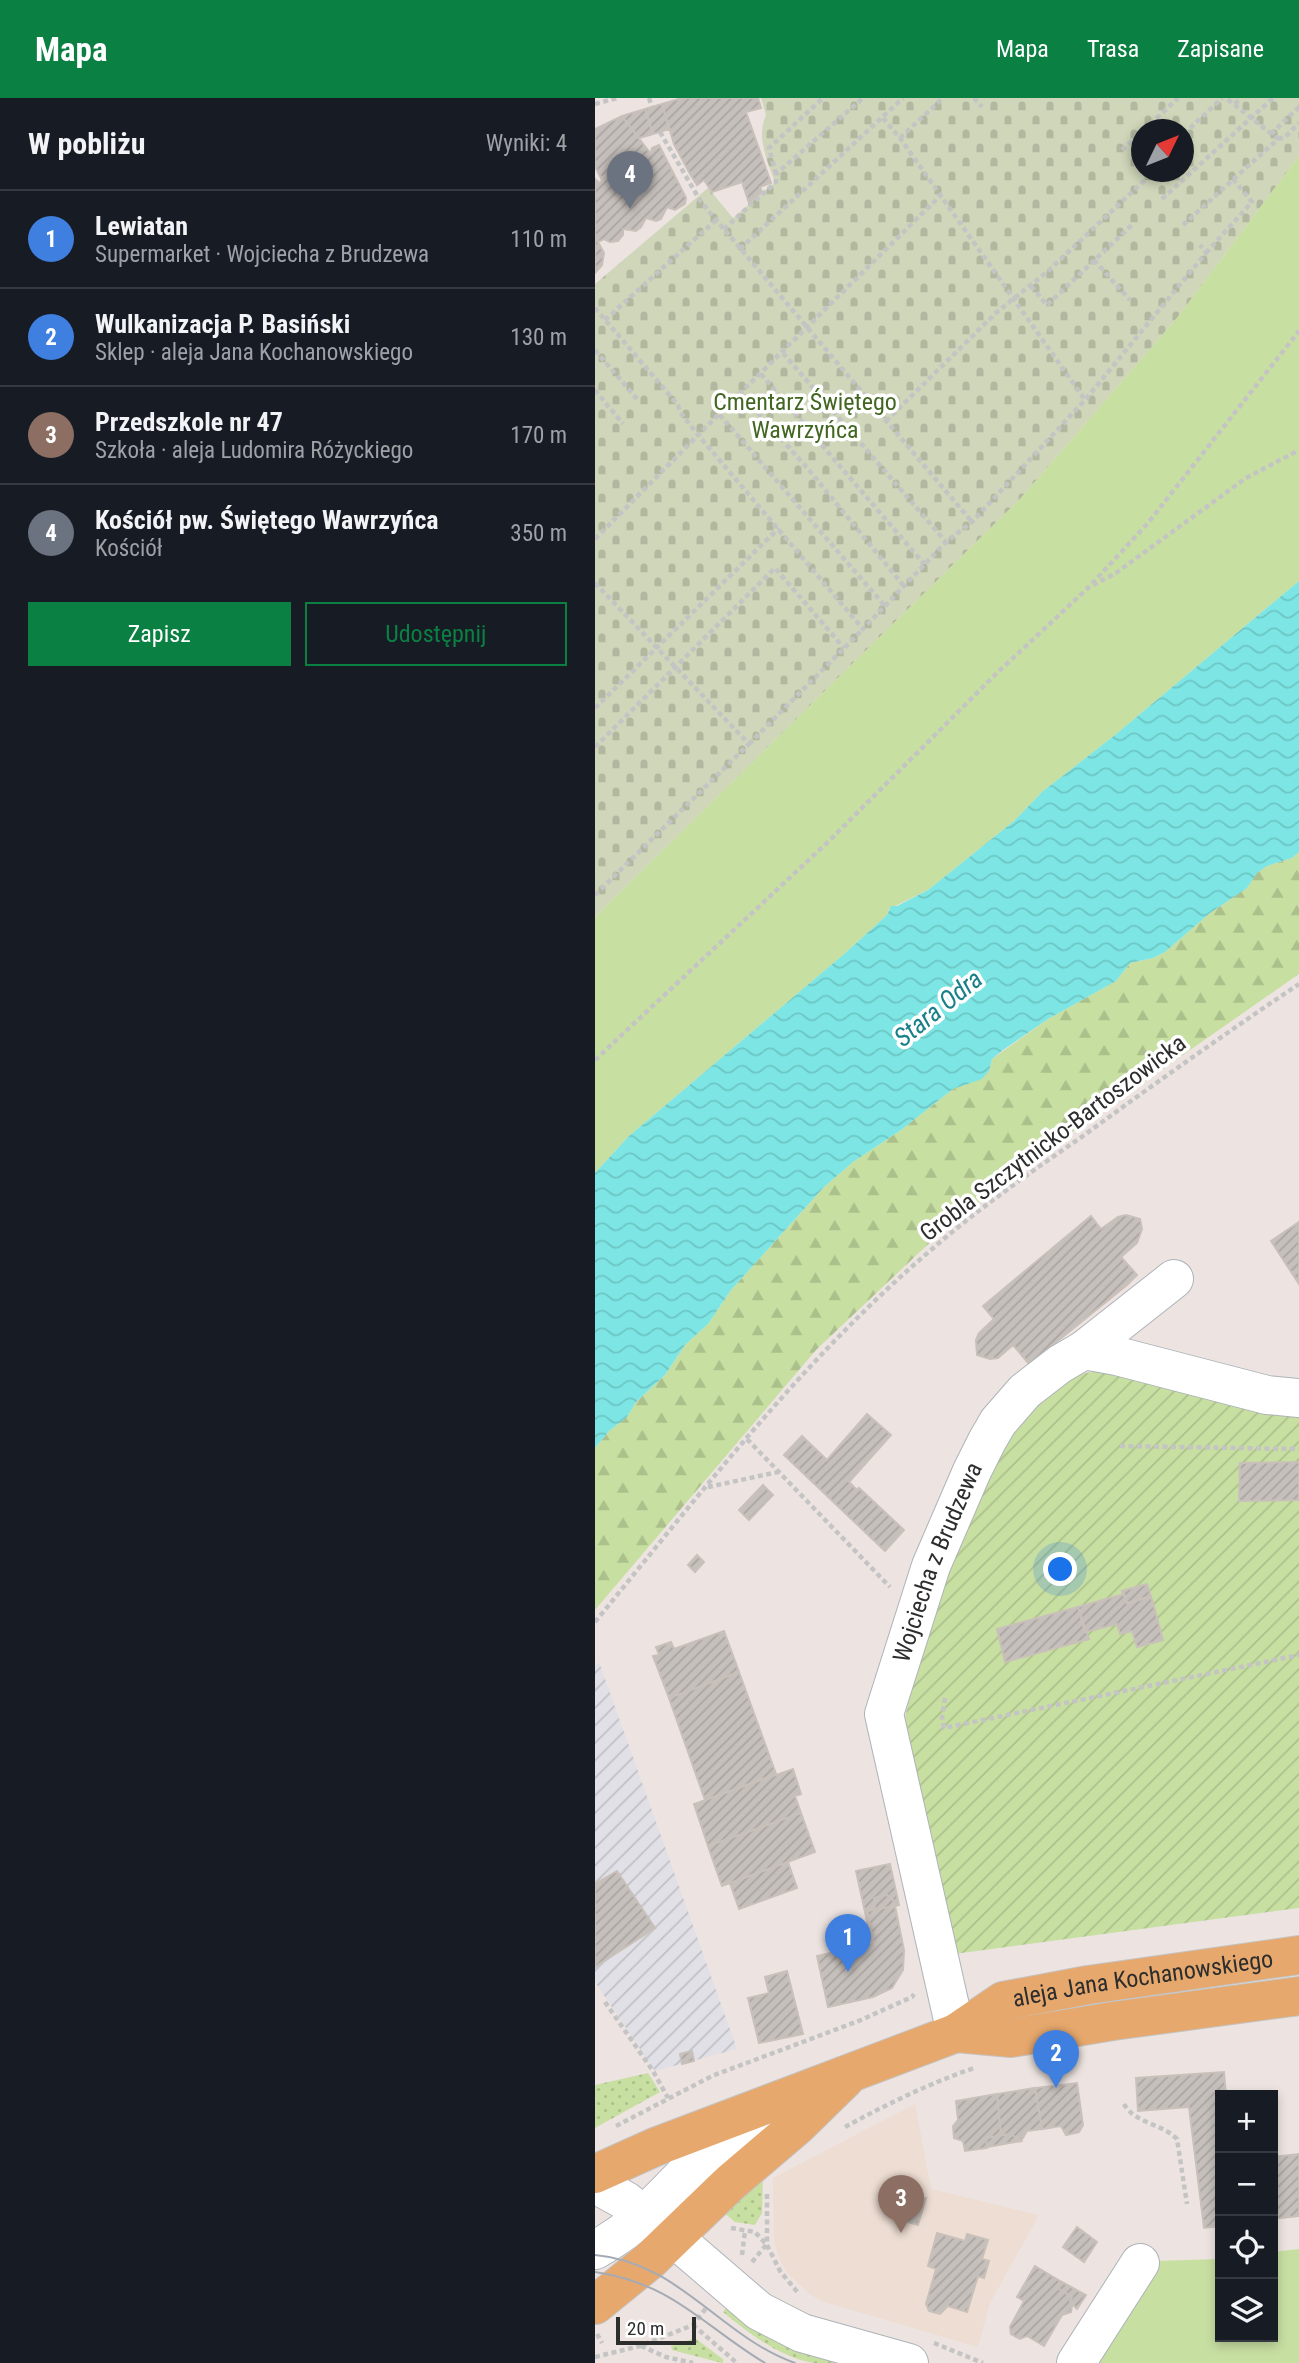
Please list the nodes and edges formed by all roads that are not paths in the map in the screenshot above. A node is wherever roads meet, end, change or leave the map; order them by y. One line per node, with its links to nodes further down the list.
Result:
1 (1174, 1279): 2 (street, Wojciecha z Brudzewa)
2 (1084, 1350): 3 (street); 6 (street, Wojciecha z Brudzewa)
3 (1299, 1398)
4 (1299, 1955): 6 (main road, aleja Jana Kochanowskiego)
5 (1299, 1996): 6 (main road, aleja Jana Kochanowskiego)
6 (955, 2033): 7 (main road, aleja Jana Kochanowskiego)
7 (852, 2072): 8 (main road, aleja Jana Kochanowskiego); 11 (main road, aleja Jana Kochanowskiego)
8 (765, 2105): 9 (main road, aleja Jana Kochanowskiego); 11 (street)
9 (595, 2174)
10 (595, 2184): 11 (street)
11 (660, 2227): 12 (street); 13 (street); 15 (main road, aleja Jana Kochanowskiego); 16 (street)
12 (595, 2250)
13 (595, 2261)
14 (1140, 2263): 17 (street)
15 (595, 2305)
16 (909, 2363)
17 (1076, 2363)

